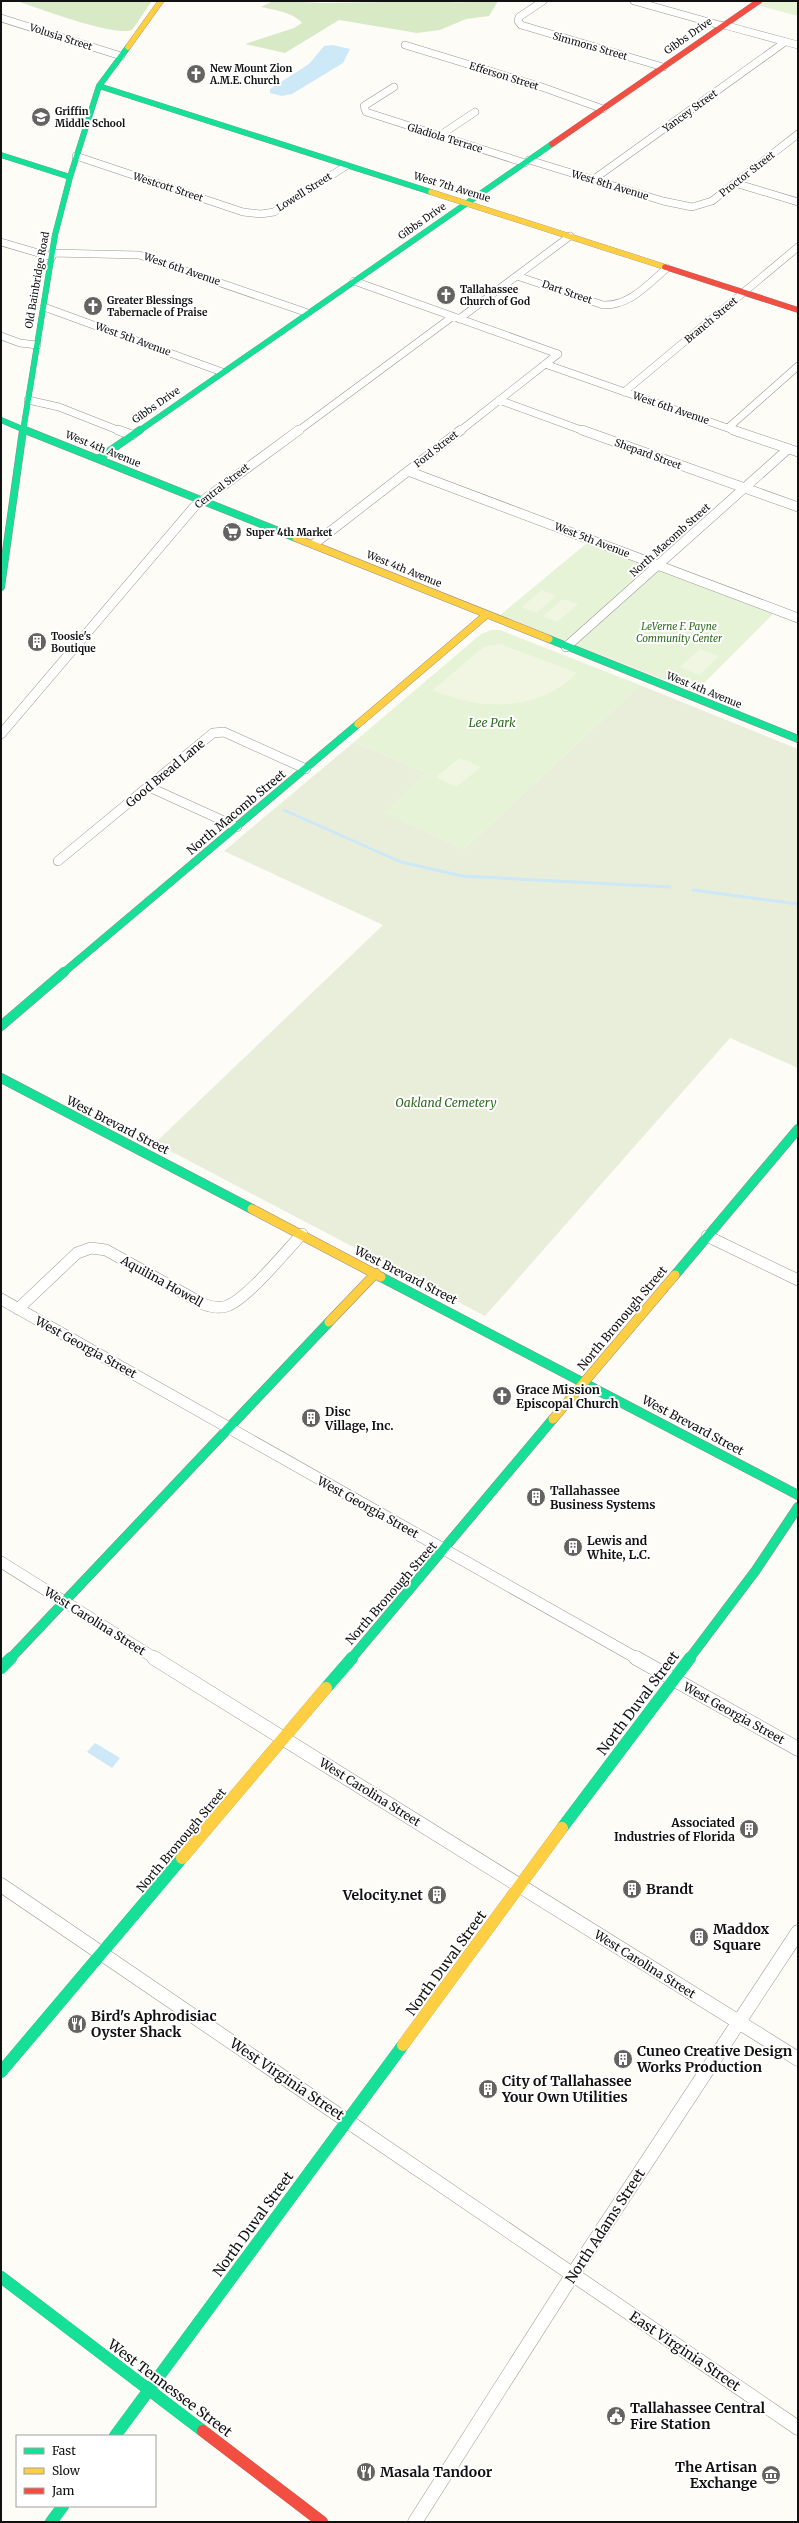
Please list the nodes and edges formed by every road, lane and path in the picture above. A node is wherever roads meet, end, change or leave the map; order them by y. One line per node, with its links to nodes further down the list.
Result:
1 (161, 1): 10 (street, Old Bainbridge Road)
2 (543, 1): 11 (street, Simmons Street)
3 (634, 1): 6 (street)
4 (759, 1): 6 (street, Gibbs Drive)
5 (1, 18): 10 (street, Volusia Street)
6 (724, 25): 7 (street); 11 (street, Gibbs Drive)
7 (785, 42): 9 (street); 24 (street, Yancey Street)
8 (405, 45): 14 (street, Efferson Street)
9 (798, 45)
10 (121, 56): 12 (street, Old Bainbridge Road)
11 (663, 67): 14 (street, Gibbs Drive)
12 (99, 86): 19 (street, Old Bainbridge Road); 21 (street, West 7th Avenue)
13 (394, 87): 17 (street, Gladiola Terrace)
14 (603, 109): 20 (street, Gibbs Drive)
15 (475, 112): 17 (street)
16 (798, 134): 25 (street, Proctor Street)
17 (439, 136): 20 (street, Gladiola Terrace)
18 (1, 155): 22 (street)
19 (75, 159): 22 (street); 23 (street, Old Bainbridge Road); 29 (street, Westcott Street)
20 (527, 161): 24 (street, West 8th Avenue); 27 (street, Gibbs Drive)
21 (346, 166): 27 (street, West 7th Avenue); 29 (street, Lowell Street)
22 (44, 169): 23 (street)
23 (70, 177): 33 (street, Old Bainbridge Road)
24 (594, 179): 28 (street, West 8th Avenue)
25 (735, 183): 26 (street); 28 (street, Proctor Street)
26 (798, 202)
27 (466, 204): 30 (street, West 7th Avenue); 36 (street, Gibbs Drive)
28 (692, 208)
29 (261, 214)
30 (570, 236): 34 (street, West 7th Avenue); 35 (street, Central Street)
31 (1, 242): 33 (street, West 6th Avenue)
32 (798, 247): 37 (street, Branch Street)
33 (52, 255): 38 (street, Old Bainbridge Road); 40 (street, West 6th Avenue)
34 (667, 268): 35 (street, Dart Street); 37 (street, West 7th Avenue)
35 (517, 276): 41 (street, Central Street)
36 (354, 281): 40 (street, Gibbs Drive); 41 (street)
37 (744, 292): 39 (street, West 7th Avenue); 47 (street, Branch Street)
38 (44, 306): 43 (street, Old Bainbridge Road); 46 (street, West 5th Avenue)
39 (798, 310)
40 (308, 313): 46 (street, Gibbs Drive)
41 (456, 318): 44 (street, Ford Street); 59 (street, Central Street)
42 (1, 336): 43 (street)
43 (37, 345): 48 (street, Old Bainbridge Road)
44 (545, 364): 47 (street, West 6th Avenue); 49 (street, Ford Street)
45 (798, 366): 51 (street)
46 (222, 372): 53 (street, Gibbs Drive)
47 (624, 392): 51 (street, West 6th Avenue)
48 (28, 400): 52 (street, Old Bainbridge Road); 53 (street)
49 (499, 400): 57 (street, Ford Street); 58 (street, Shepard Street)
50 (1, 420): 52 (street, West 4th Avenue)
51 (728, 428): 54 (street, West 6th Avenue)
52 (23, 430): 56 (street, West 4th Avenue); 61 (street, Old Bainbridge Road)
53 (132, 435): 56 (street, Gibbs Drive)
54 (788, 449): 55 (street, West 6th Avenue); 58 (street, North Macomb Street)
55 (798, 452)
56 (98, 459): 59 (street, West 4th Avenue)
57 (408, 471): 62 (street, Ford Street); 63 (street, West 5th Avenue)
58 (744, 488): 60 (street, Shepard Street); 63 (street, North Macomb Street)
59 (202, 500): 62 (street, West 4th Avenue); 68 (street, Central Street)
60 (798, 507)
61 (4, 538): 64 (street, Old Bainbridge Road)
62 (314, 544): 65 (street, West 4th Avenue)
63 (658, 565): 66 (street, West 5th Avenue); 67 (street, North Macomb Street)
64 (1, 587)
65 (486, 615): 67 (street, West 4th Avenue); 70 (street, North Macomb Street)
66 (798, 618)
67 (566, 647): 69 (street, West 4th Avenue)
68 (1, 734)
69 (798, 739)
70 (306, 769): 71 (street, Good Bread Lane); 72 (street, North Macomb Street)
71 (149, 787): 72 (street); 73 (street, Good Bread Lane)
72 (237, 827): 74 (street, North Macomb Street)
73 (58, 861)
74 (1, 1026)
75 (1, 1078): 77 (street, West Brevard Street)
76 (798, 1129): 78 (street, North Bronough Street)
77 (302, 1234): 79 (street, West Brevard Street); 82 (street, Aquilina Howell)
78 (707, 1236): 80 (street); 83 (street, North Bronough Street)
79 (376, 1273): 83 (street, West Brevard Street); 84 (street)
80 (798, 1280)
81 (1, 1299): 82 (street, West Georgia Street)
82 (18, 1309): 84 (street, West Georgia Street)
83 (585, 1381): 85 (street, West Brevard Street); 87 (street, North Bronough Street)
84 (229, 1428): 87 (street, West Georgia Street); 89 (street)
85 (798, 1495)
86 (798, 1508): 91 (street, North Duval Street)
87 (444, 1549): 91 (street, West Georgia Street); 92 (street, North Bronough Street)
88 (1, 1562): 89 (street, West Carolina Street)
89 (64, 1601): 90 (street); 92 (street, West Carolina Street)
90 (1, 1668)
91 (674, 1680): 93 (street, West Georgia Street); 95 (street, North Duval Street)
92 (283, 1737): 95 (street, West Carolina Street); 97 (street, North Bronough Street)
93 (798, 1750)
94 (1, 1885): 97 (street, West Virginia Street)
95 (520, 1886): 98 (street, West Carolina Street); 101 (street, North Duval Street)
96 (798, 1932): 98 (street, North Adams Street)
97 (101, 1953): 100 (street, North Bronough Street); 101 (street, West Virginia Street)
98 (739, 2023): 99 (street, West Carolina Street); 102 (street, North Adams Street)
99 (798, 2059)
100 (1, 2072)
101 (347, 2120): 102 (street, West Virginia Street); 104 (street, North Duval Street)
102 (573, 2274): 105 (street, East Virginia Street); 110 (street, North Adams Street)
103 (1, 2277): 104 (street, West Tennessee Street)
104 (150, 2390): 106 (street, North Duval Street); 109 (street, West Tennessee Street)
105 (798, 2428)
106 (116, 2435)
107 (62, 2507): 108 (street)
108 (51, 2522)
109 (322, 2522)
110 (415, 2522)

